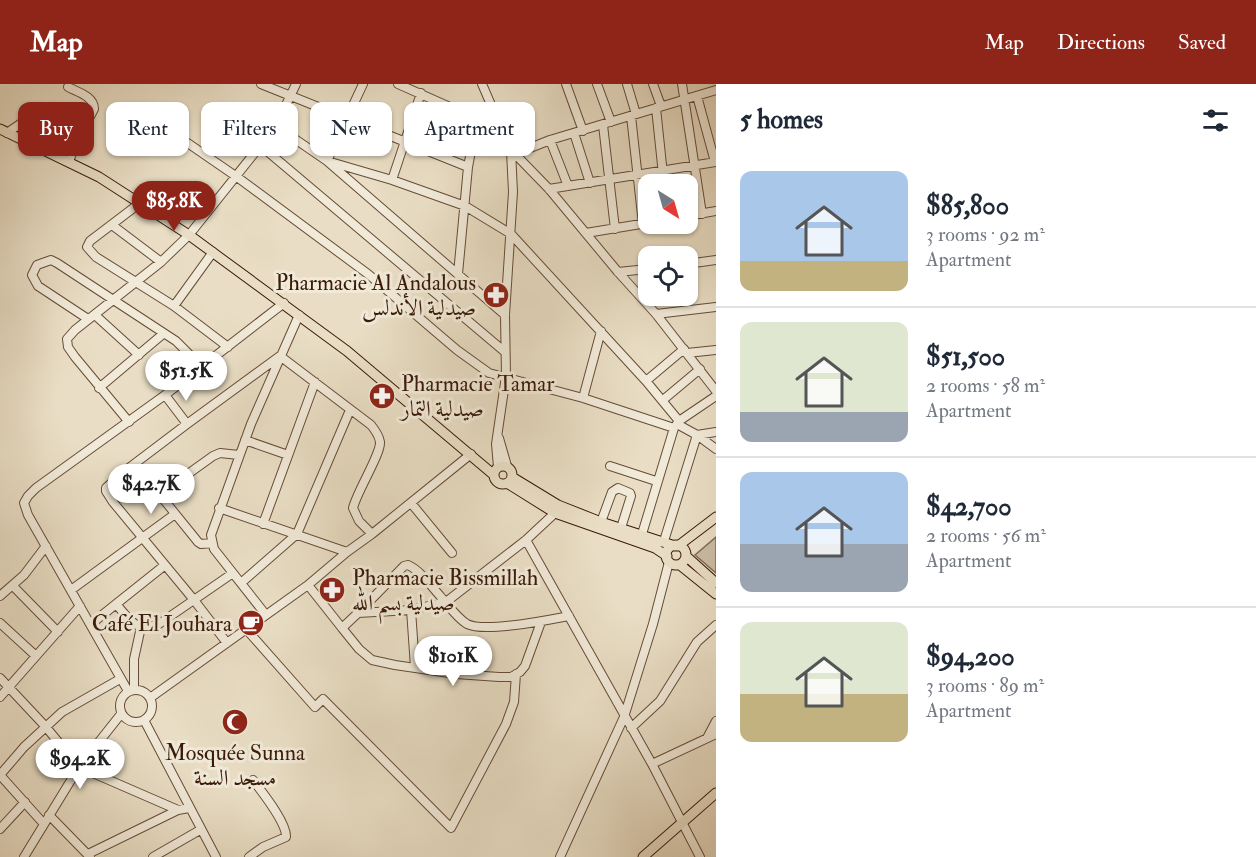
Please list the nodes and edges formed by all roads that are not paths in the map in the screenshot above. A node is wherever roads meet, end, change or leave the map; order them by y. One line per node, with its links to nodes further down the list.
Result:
1 (261, 84): 14 (street)
2 (296, 84): 14 (street)
3 (363, 84): 19 (street)
4 (400, 84): 13 (street)
5 (482, 84): 22 (street)
6 (566, 84): 29 (street)
7 (597, 84): 27 (street)
8 (627, 84): 25 (street)
9 (653, 84): 24 (street)
10 (682, 84): 16 (street)
11 (68, 87): 17 (street)
12 (712, 89): 15 (street)
13 (420, 93): 20 (street); 21 (street)
14 (291, 95): 18 (street); 23 (street)
15 (697, 96): 16 (street); 46 (street)
16 (685, 98): 24 (street); 47 (street)
17 (93, 102)
18 (288, 102)
19 (354, 102)
20 (417, 102)
21 (440, 102)
22 (490, 102)
23 (310, 103)
24 (658, 107): 25 (street); 49 (street)
25 (633, 115): 27 (street); 52 (street)
26 (18, 124): 28 (street)
27 (607, 124): 29 (street); 54 (street)
28 (4, 131): 45 (main road)
29 (583, 131): 30 (street)
30 (574, 133): 31 (street); 56 (street)
31 (550, 140): 34 (street); 57 (street)
32 (298, 141): 44 (street)
33 (189, 144): 53 (street)
34 (535, 145)
35 (404, 146): 55 (street)
36 (71, 156): 45 (street)
37 (253, 156): 53 (street)
38 (273, 156): 91 (street)
39 (329, 156): 44 (street)
40 (439, 156): 48 (street)
41 (470, 156): 48 (street)
42 (513, 156): 68 (street)
43 (517, 156): 58 (street)
44 (327, 161): 55 (street); 76 (street)
45 (69, 162): 59 (main road)
46 (715, 162): 47 (street)
47 (693, 165): 49 (street); 62 (street)
48 (468, 167): 60 (street)
49 (662, 171): 50 (street); 51 (street)
50 (644, 174)
51 (662, 174)
52 (638, 175): 54 (street)
53 (237, 177): 69 (street); 96 (street)
54 (610, 179): 56 (street); 66 (street)
55 (392, 180): 60 (street)
56 (590, 183): 57 (street)
57 (568, 186): 58 (street)
58 (549, 189): 67 (street)
59 (140, 203): 64 (street); 69 (main road)
60 (465, 206): 68 (street); 76 (street)
61 (716, 211): 62 (street)
62 (702, 214): 63 (street)
63 (698, 215)
64 (112, 225): 72 (street); 77 (street)
65 (638, 225): 66 (street)
66 (615, 229): 67 (street)
67 (586, 233): 75 (street)
68 (511, 234): 84 (street); 86 (street)
69 (189, 235): 70 (main road); 72 (street)
70 (213, 252): 79 (main road); 80 (street)
71 (716, 261): 73 (street)
72 (161, 262): 77 (street)
73 (698, 263)
74 (638, 269): 75 (street)
75 (618, 272): 82 (street)
76 (458, 274): 84 (street)
77 (136, 281): 78 (street); 80 (street)
78 (114, 300): 85 (street); 85 (street); 87 (street)
79 (284, 303): 83 (main road); 88 (street)
80 (174, 306): 88 (street)
81 (716, 307): 82 (street)
82 (656, 314): 90 (street)
83 (299, 315): 93 (street); 115 (main road)
84 (505, 315): 91 (street)
85 (92, 317): 92 (street); 99 (street)
86 (601, 331): 97 (street); 103 (street)
87 (163, 334): 92 (street); 94 (street)
88 (228, 347): 94 (street)
89 (716, 350): 90 (street)
90 (686, 351): 95 (street); 97 (street)
91 (505, 352): 96 (street)
92 (139, 355): 99 (street)
93 (280, 356): 98 (street); 107 (street); 111 (street)
94 (202, 368): 101 (street)
95 (700, 369): 100 (street); 104 (street)
96 (506, 376): 103 (street); 118 (street)
97 (646, 381): 104 (street)
98 (315, 382): 105 (street); 114 (street)
99 (99, 388): 106 (street)
100 (716, 391)
101 (165, 395): 106 (street); 107 (street)
102 (716, 396): 108 (street)
103 (583, 398): 108 (street)
104 (663, 400): 108 (street)
105 (350, 410): 130 (street); 131 (street)
106 (129, 422): 137 (street)
107 (187, 424): 116 (street)
108 (677, 424): 110 (street); 120 (street)
109 (716, 432): 110 (street)
110 (697, 435): 112 (street); 135 (street)
111 (245, 440): 113 (street); 114 (street)
112 (716, 448)
113 (239, 455): 121 (street); 123 (street)
114 (288, 455): 128 (street)
115 (474, 457): 118 (main road); 122 (street)
116 (135, 464): 121 (street); 133 (street)
117 (610, 466): 120 (street)
118 (499, 469): 119 (main road); 119 (main road)
119 (509, 480): 124 (main road); 127 (main road)
120 (656, 481): 132 (street)
121 (160, 494): 125 (street)
122 (411, 503): 131 (street); 140 (street)
123 (219, 508): 128 (street); 136 (street)
124 (555, 513): 134 (street); 141 (main road)
125 (175, 514): 133 (street); 136 (street)
126 (716, 517): 138 (main road)
127 (601, 522): 129 (main road); 129 (street)
128 (262, 524): 130 (street)
129 (621, 528): 132 (main road)
130 (297, 534): 139 (street); 144 (street)
131 (372, 534): 139 (street)
132 (642, 534): 135 (main road)
133 (141, 538): 142 (street); 148 (street)
134 (526, 540): 152 (street); 158 (street)
135 (664, 541): 138 (main road)
136 (212, 543): 143 (street)
137 (46, 546): 147 (street); 148 (street)
138 (681, 549): 141 (main road); 141 (main road); 145 (main road)
139 (347, 552): 146 (street)
140 (452, 554)
141 (673, 562): 149 (main road); 178 (street)
142 (165, 565): 151 (street); 153 (street)
143 (233, 573): 144 (street); 151 (street)
144 (240, 583): 157 (street)
145 (716, 583)
146 (308, 585): 157 (street); 164 (street)
147 (13, 586): 150 (street); 166 (street)
148 (71, 590): 154 (street)
149 (716, 594)
150 (0, 596)
151 (194, 600): 163 (street); 167 (street)
152 (446, 602): 155 (street); 156 (street); 159 (street)
153 (116, 604): 161 (street); 163 (street)
154 (80, 606): 161 (street); 166 (street)
155 (411, 610): 156 (street); 169 (street)
156 (358, 613): 164 (street)
157 (266, 615): 165 (street)
158 (569, 615): 159 (street); 178 (street)
159 (541, 622): 170 (street)
160 (0, 623): 168 (street)
161 (91, 624): 172 (street)
162 (716, 625): 182 (street)
163 (141, 627): 174 (street)
164 (342, 628): 169 (street)
165 (246, 629): 167 (street); 170 (street)
166 (58, 632): 168 (street)
167 (227, 644): 176 (street)
168 (36, 656): 173 (street)
169 (415, 667): 170 (street)
170 (516, 674)
171 (0, 678): 173 (street)
172 (120, 680): 174 (street); 181 (street)
173 (9, 687): 175 (street); 181 (street)
174 (131, 690): 176 (street); 177 (street)
175 (0, 697)
176 (150, 698): 179 (street)
177 (121, 714): 179 (street); 186 (street)
178 (624, 717): 182 (street); 203 (street)
179 (144, 720): 191 (street)
180 (716, 721): 184 (street)
181 (45, 726): 186 (street); 187 (street)
182 (631, 728): 185 (street)
183 (716, 734): 184 (street)
184 (706, 739): 185 (street)
185 (652, 764): 194 (street)
186 (79, 767): 192 (street); 193 (street)
187 (0, 775): 190 (street)
188 (253, 780): 202 (street)
189 (716, 793): 194 (main road)
190 (24, 802): 195 (street); 196 (street)
191 (189, 808): 192 (street); 197 (street)
192 (178, 810): 198 (street)
193 (49, 814): 195 (street); 198 (street)
194 (683, 822): 204 (main road); 205 (street)
195 (44, 824): 199 (street)
196 (0, 828)
197 (200, 830): 200 (street); 201 (street)
198 (89, 856)
199 (24, 857)
200 (153, 857)
201 (216, 857)
202 (249, 857)
203 (560, 857)
204 (643, 857)
205 (700, 857)

